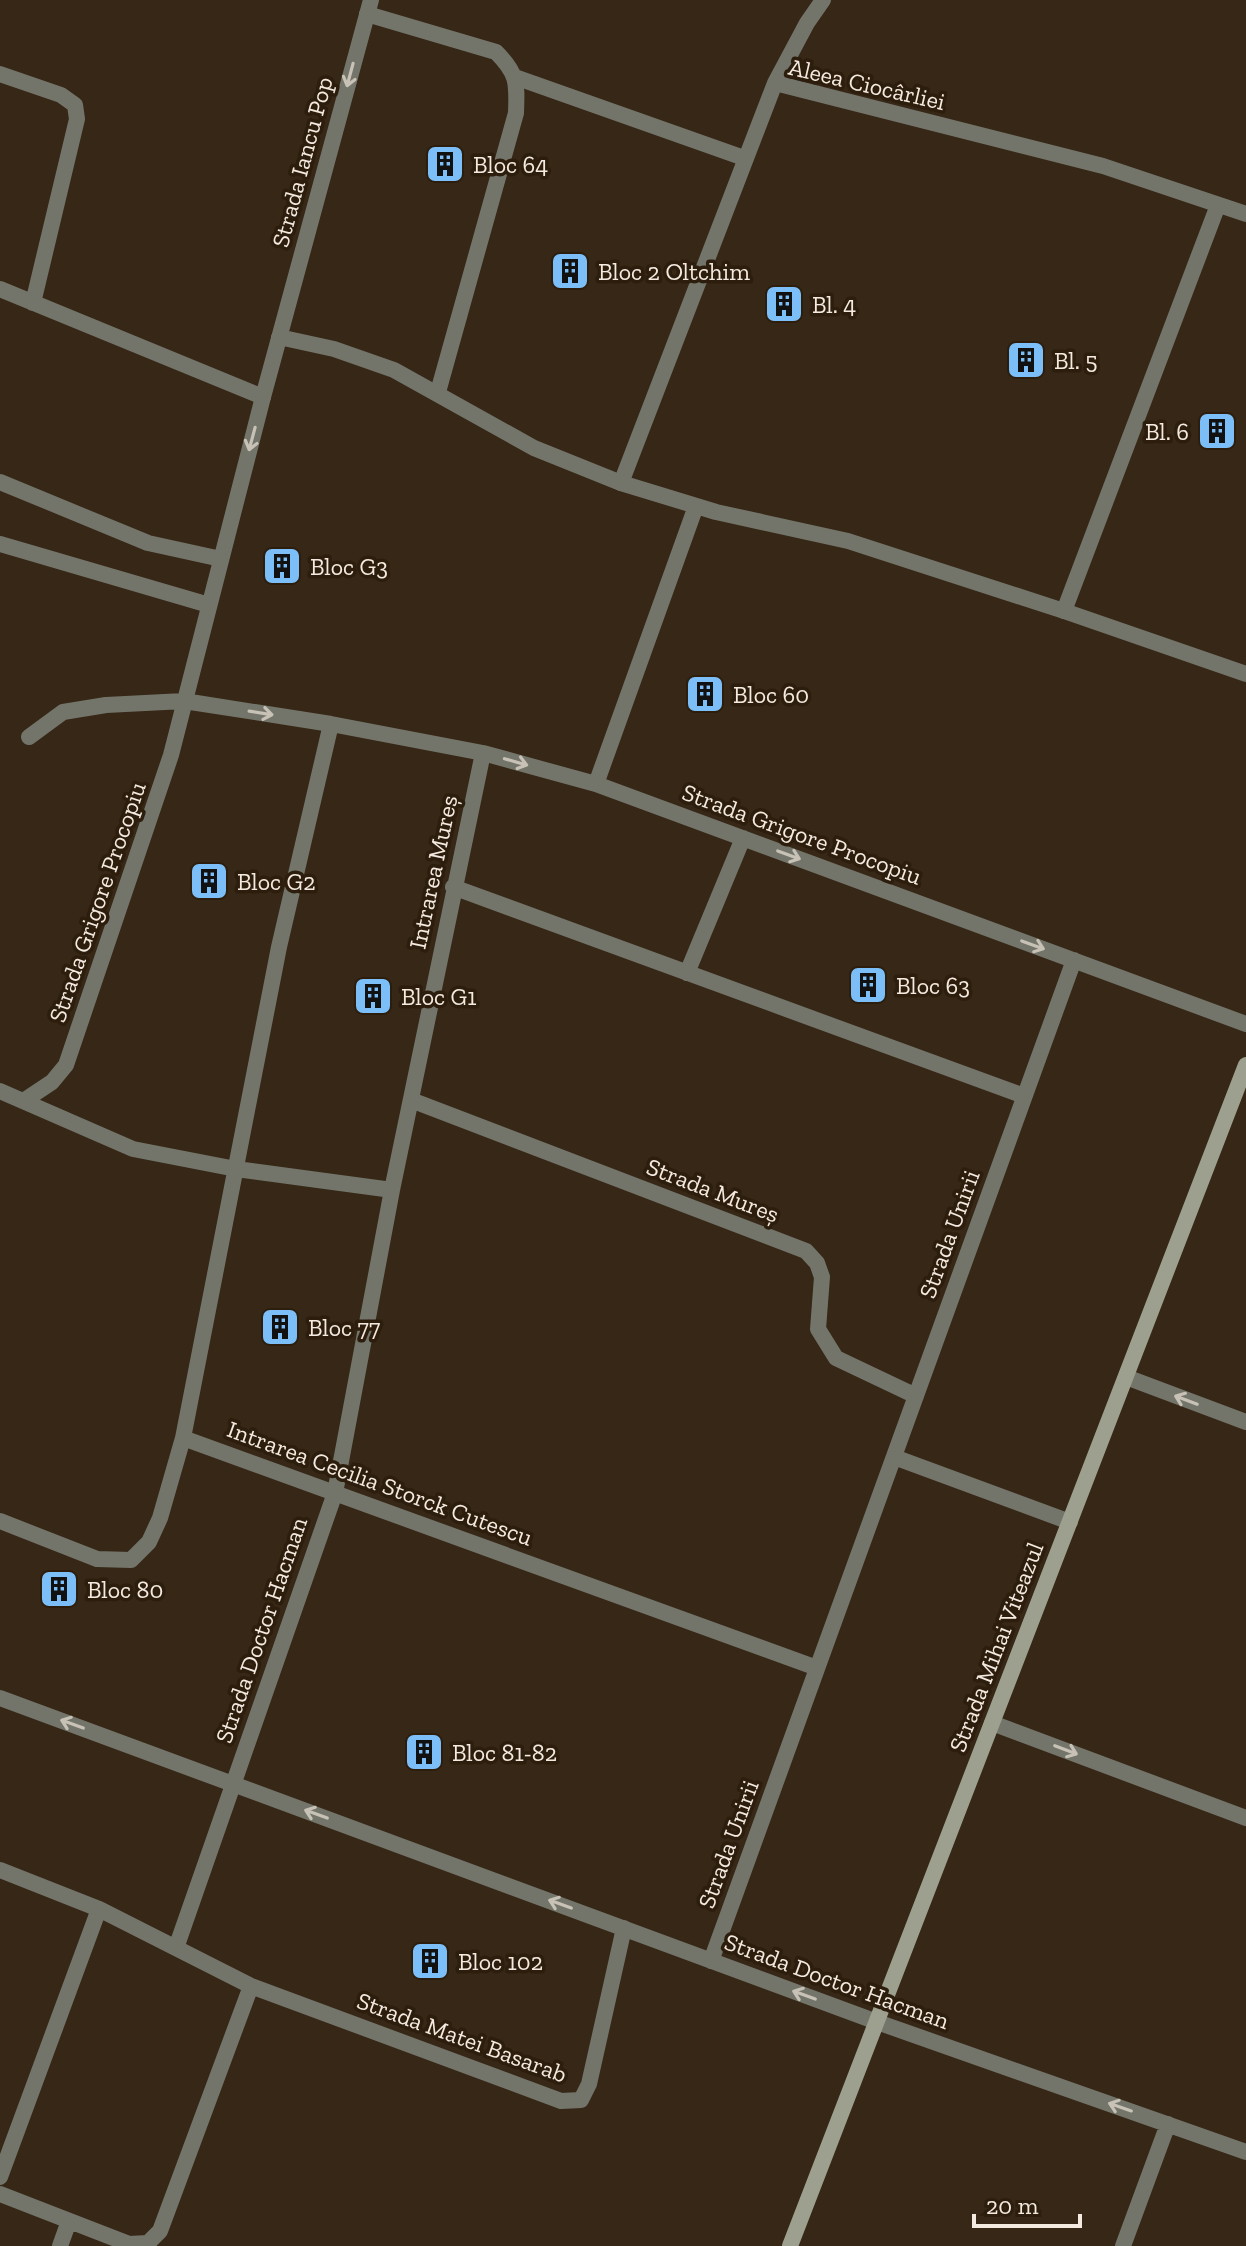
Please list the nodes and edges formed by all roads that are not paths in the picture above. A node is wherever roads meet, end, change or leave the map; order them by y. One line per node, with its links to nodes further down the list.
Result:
1 (823, 0): 5 (street)
2 (369, 7): 4 (street); 11 (street, Strada Iancu Pop, one-way to 11)
3 (0, 74): 10 (street)
4 (515, 77): 6 (street); 12 (street)
5 (775, 83): 6 (street, Aleea Ciocârliei); 7 (street, Aleea Ciocârliei)
6 (744, 158): 15 (street, Aleea Ciocârliei)
7 (1218, 205): 8 (street, Aleea Ciocârliei); 20 (street)
8 (1246, 214)
9 (0, 289): 10 (street)
10 (33, 303): 13 (street)
11 (279, 337): 12 (street); 13 (street, Strada Grigore Procopiu)
12 (438, 392): 15 (street)
13 (263, 397): 18 (street, Strada Grigore Procopiu, one-way to 18)
14 (0, 482): 18 (street)
15 (621, 483): 16 (street)
16 (696, 506): 20 (street); 26 (street)
17 (0, 544): 19 (street)
18 (221, 559): 19 (street, Strada Grigore Procopiu)
19 (209, 605): 22 (street, Strada Grigore Procopiu)
20 (1064, 611): 21 (street)
21 (1246, 674)
22 (184, 701): 23 (street, Strada Grigore Procopiu, one-way to 23); 24 (street, Strada Grigore Procopiu); 35 (street, Strada Grigore Procopiu)
23 (331, 724): 25 (street, Strada Grigore Procopiu); 37 (street)
24 (29, 737)
25 (483, 753): 26 (street, Strada Grigore Procopiu, one-way to 26); 28 (street, Intrarea Mureș)
26 (596, 784): 27 (street, Strada Grigore Procopiu)
27 (743, 838): 29 (street, Strada Grigore Procopiu, one-way to 29); 30 (street)
28 (453, 887): 30 (street); 36 (street, Intrarea Mureș)
29 (1074, 960): 31 (street, Strada Grigore Procopiu); 34 (street, Strada Unirii)
30 (687, 973): 34 (street)
31 (1246, 1024)
32 (1246, 1065): 39 (street, Strada Mihai Viteazul)
33 (0, 1091): 35 (street)
34 (1024, 1096): 40 (street, Strada Unirii)
35 (25, 1100): 37 (street)
36 (411, 1100): 38 (street, Intrarea Mureș); 40 (street, Strada Mureș)
37 (236, 1169): 38 (street); 42 (street)
38 (392, 1190): 44 (street, Intrarea Mureș)
39 (1126, 1377): 41 (street, one-way to 39); 46 (street, Strada Mihai Viteazul)
40 (916, 1396): 43 (street, Strada Unirii)
41 (1246, 1422)
42 (183, 1438): 44 (street, Intrarea Cecilia Storck Cutescu); 45 (street)
43 (894, 1457): 46 (street); 47 (street, Strada Unirii)
44 (335, 1493): 47 (street, Intrarea Cecilia Storck Cutescu); 50 (street, Strada Doctor Hacman)
45 (0, 1521)
46 (1070, 1522): 49 (street, Strada Mihai Viteazul)
47 (817, 1668): 56 (street, Strada Unirii)
48 (0, 1698): 50 (street, Strada Doctor Hacman, one-way to 48)
49 (992, 1723): 51 (street, one-way to 51); 58 (street, Strada Mihai Viteazul)
50 (233, 1784): 54 (street, Strada Doctor Hacman, one-way to 50); 55 (street)
51 (1246, 1818)
52 (0, 1870): 53 (street, Strada Matei Basarab)
53 (99, 1909): 55 (street, Strada Matei Basarab); 61 (street)
54 (624, 1928): 56 (street, Strada Doctor Hacman); 57 (street, Strada Matei Basarab)
55 (176, 1948): 57 (street, Strada Matei Basarab)
56 (711, 1961): 58 (street, Strada Doctor Hacman, one-way to 56)
57 (251, 1986): 63 (street)
58 (877, 2022): 59 (street, Strada Doctor Hacman, one-way to 58); 65 (street, Strada Mihai Viteazul)
59 (1168, 2124): 60 (street, Strada Doctor Hacman); 66 (street)
60 (1246, 2152)
61 (0, 2177)
62 (0, 2194): 63 (street)
63 (69, 2221): 64 (street)
64 (60, 2246)
65 (790, 2246)
66 (1123, 2246)

